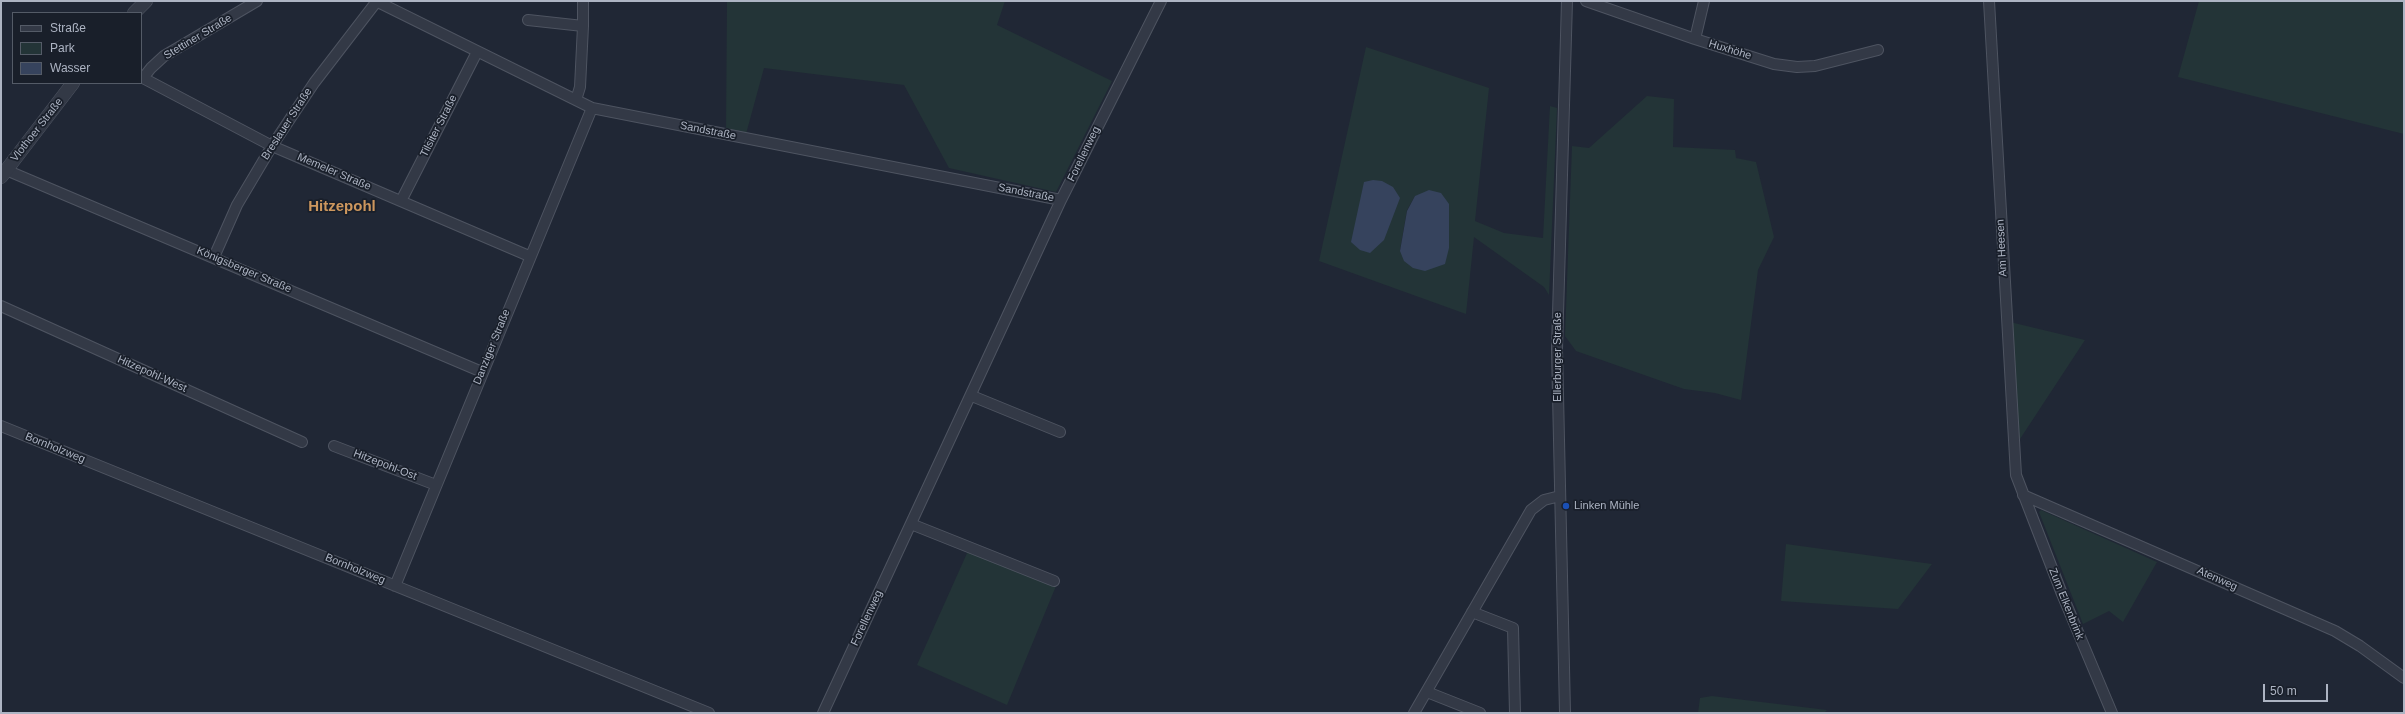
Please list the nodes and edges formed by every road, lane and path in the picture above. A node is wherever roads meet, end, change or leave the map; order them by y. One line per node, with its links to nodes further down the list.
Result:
1 (146, 1): 10 (street)
2 (257, 1): 16 (street, Stettiner Straße)
3 (376, 1): 15 (street, Sandstraße); 20 (street, Breslauer Straße)
4 (583, 1): 12 (street)
5 (1161, 1): 22 (street, Forellenweg)
6 (1567, 1): 35 (street, Ellerburger Straße)
7 (1586, 1): 13 (street, Huxhöhe)
8 (1704, 1): 13 (street)
9 (1989, 1): 34 (street, Am Heesen)
10 (135, 12)
11 (528, 20): 12 (street)
12 (583, 26): 18 (street)
13 (1695, 39): 14 (street, Huxhöhe)
14 (1878, 50)
15 (477, 52): 18 (street, Sandstraße); 23 (street, Tilsiter Straße)
16 (143, 78): 20 (street, Memeler Straße)
17 (72, 84): 21 (street, Vlothoer Straße)
18 (576, 100): 19 (street, Sandstraße)
19 (592, 108): 22 (street, Sandstraße); 24 (street, Danziger Straße)
20 (272, 146): 23 (street, Memeler Straße); 25 (street, Breslauer Straße)
21 (4, 173): 25 (street, Königsberger Straße)
22 (1061, 200): 28 (street, Forellenweg)
23 (401, 201): 24 (street, Memeler Straße)
24 (529, 256): 27 (street, Danziger Straße)
25 (214, 257): 27 (street, Königsberger Straße)
26 (1, 306): 31 (street, Hitzepohl-West)
27 (482, 372): 33 (street, Danziger Straße)
28 (972, 396): 30 (street); 36 (street, Forellenweg)
29 (1, 426): 38 (street, Bornholzweg)
30 (1060, 432)
31 (302, 442)
32 (334, 446): 33 (street, Hitzepohl-Ost)
33 (436, 485): 38 (street, Danziger Straße)
34 (2023, 494): 40 (street, Atenweg); 48 (street, Zum Elkenbrink)
35 (1560, 496): 39 (street); 47 (street, Ellerburger Straße)
36 (911, 524): 37 (street); 43 (street, Forellenweg)
37 (1054, 581)
38 (395, 586): 42 (street, Bornholzweg)
39 (1472, 612): 41 (street); 46 (street)
40 (2404, 678)
41 (1427, 692): 44 (street); 45 (street)
42 (709, 713)
43 (823, 713)
44 (1414, 713)
45 (1480, 713)
46 (1515, 713)
47 (1565, 713)
48 (2112, 713)

